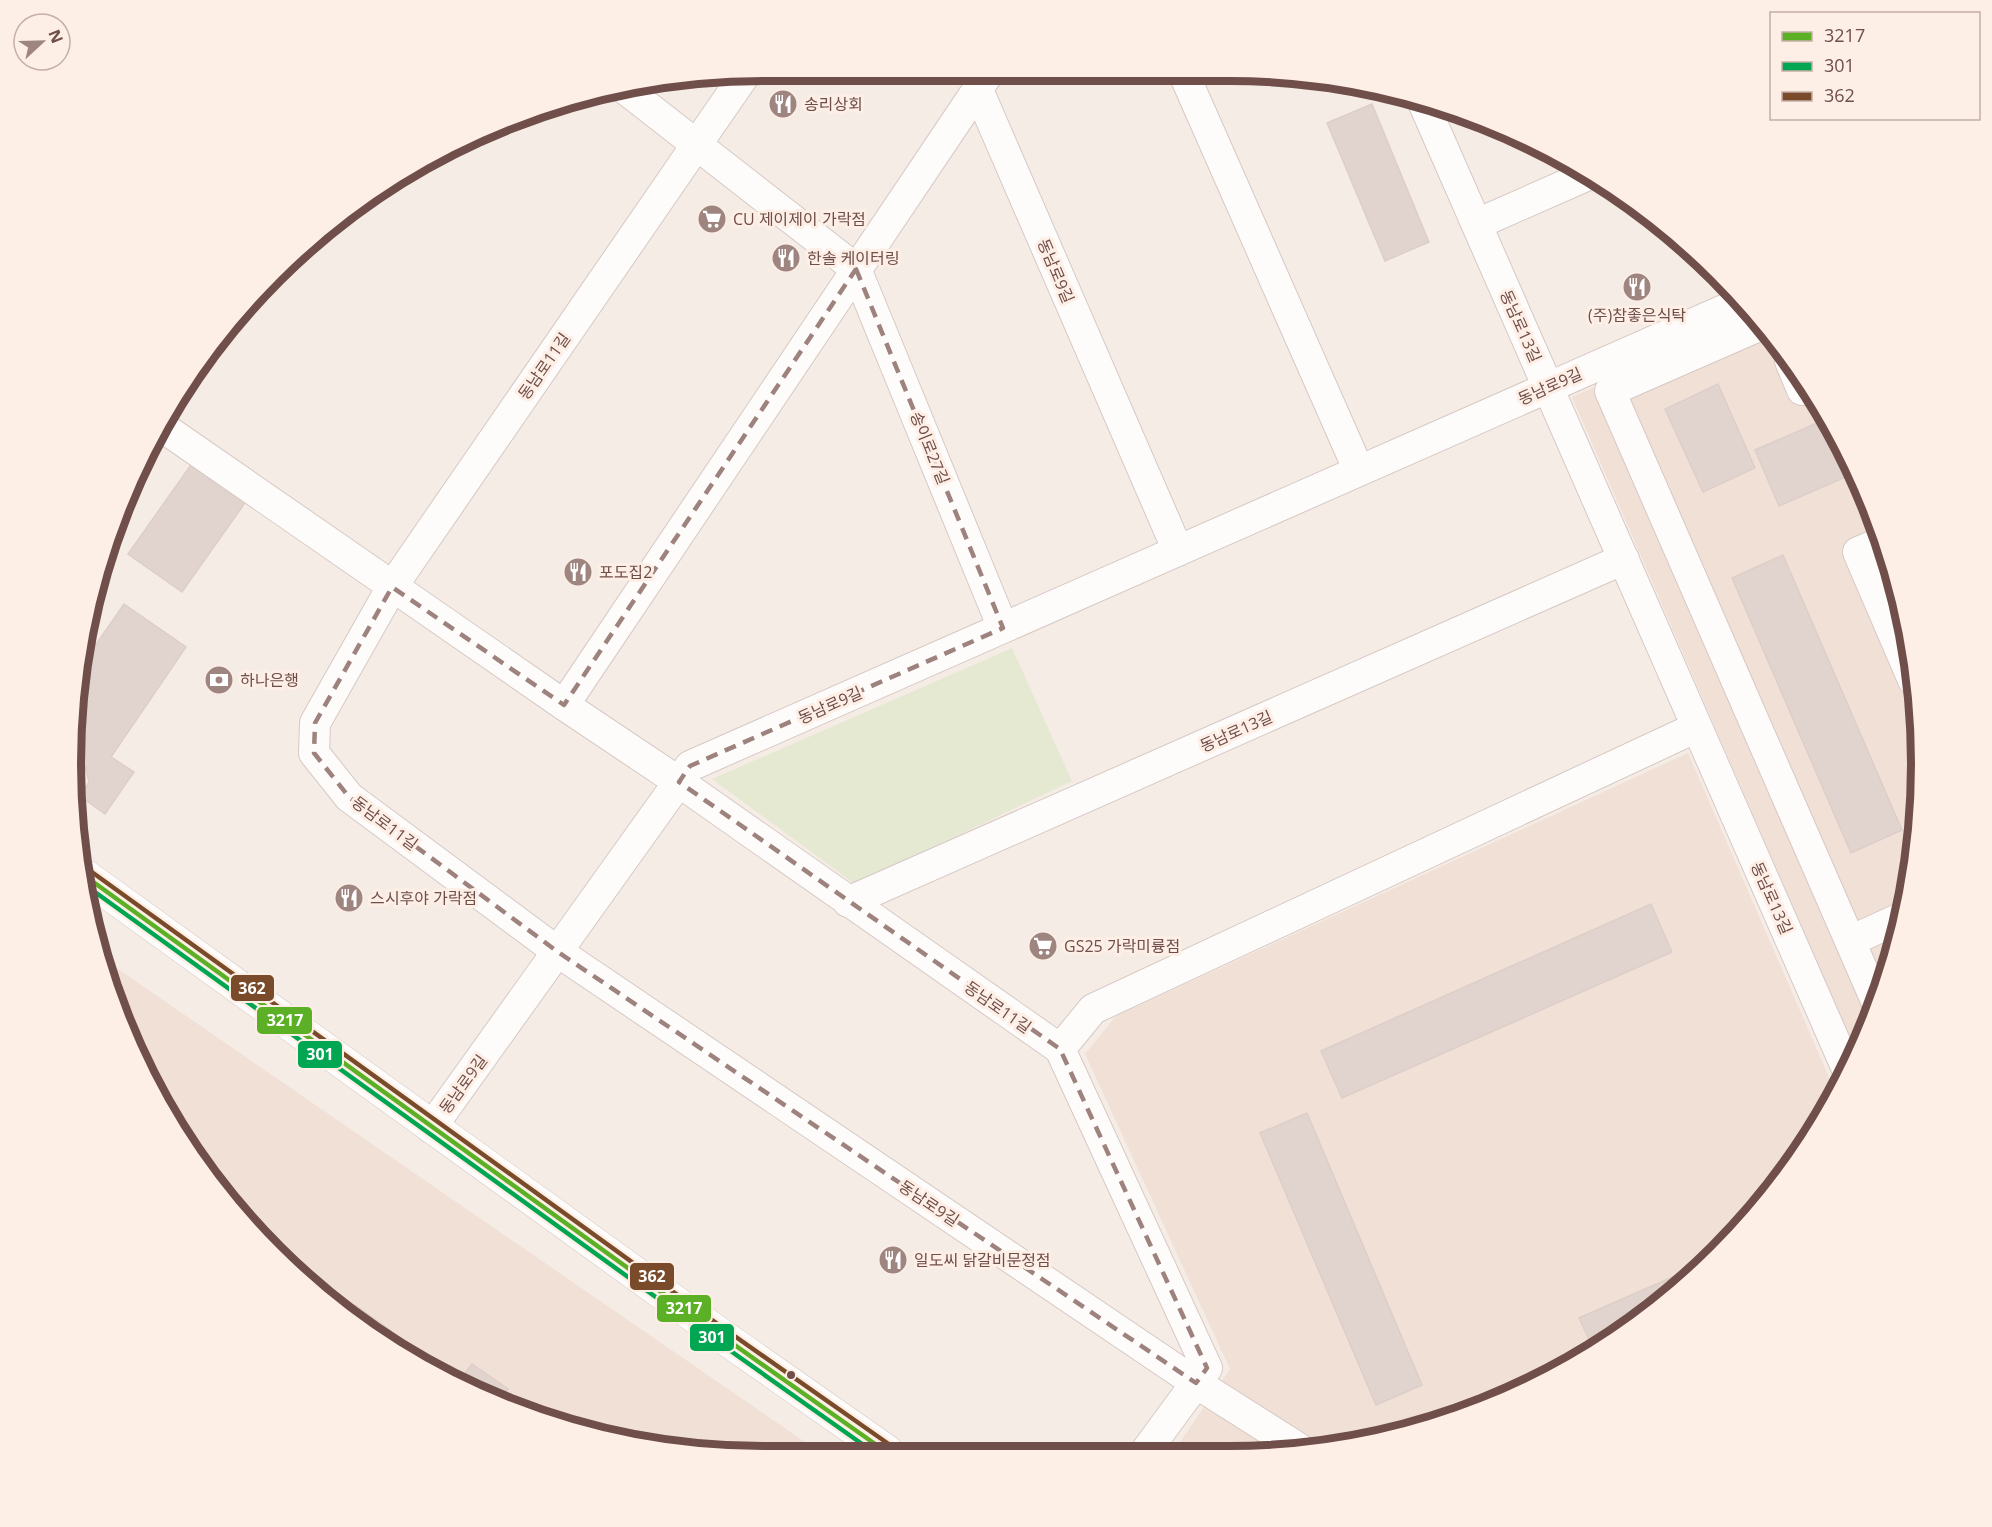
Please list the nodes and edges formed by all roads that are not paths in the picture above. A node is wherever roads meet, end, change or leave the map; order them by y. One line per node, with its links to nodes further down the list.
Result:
1 (983, 81): 10 (street)
2 (984, 81): 17 (street, 동남로9길)
3 (1187, 81): 15 (street)
4 (740, 82): 7 (street)
5 (631, 94): 7 (street, 송이로27길)
6 (1427, 111): 9 (street, 동남로13길)
7 (696, 144): 10 (street, 송이로27길); 19 (street, 동남로11길)
8 (1580, 178): 9 (street)
9 (1477, 224): 13 (street, 동남로13길)
10 (856, 269): 20 (street, 송이로27길); 22 (street)
11 (1735, 305): 13 (street, 동남로9길)
12 (1754, 328): 28 (street)
13 (1548, 387): 15 (street, 동남로9길); 18 (street, 동남로13길)
14 (168, 431): 19 (street, 동남로11길)
15 (1359, 471): 17 (street, 동남로9길)
16 (1875, 545): 21 (street)
17 (1178, 551): 20 (street, 동남로9길)
18 (1624, 559): 23 (street, 동남로13길); 26 (street, 동남로13길)
19 (392, 587): 22 (street, 동남로11길); 29 (street, 동남로11길)
20 (1003, 628): 24 (street, 동남로9길)
21 (1902, 654)
22 (564, 705): 24 (street, 동남로11길)
23 (1697, 727): 31 (street); 32 (street, 동남로13길)
24 (679, 782): 26 (street, 동남로11길); 29 (street, 동남로9길)
25 (91, 880): 33 (main road)
26 (848, 902): 31 (street, 동남로11길)
27 (1892, 922): 28 (street)
28 (1850, 941): 30 (street)
29 (558, 952): 33 (street, 동남로9길); 34 (street, 동남로9길)
30 (1872, 991)
31 (1060, 1049): 34 (street)
32 (1843, 1060)
33 (431, 1128): 36 (main road)
34 (1196, 1383): 35 (street, 동남로9길); 37 (street)
35 (1290, 1443)
36 (880, 1446)
37 (1150, 1446)

